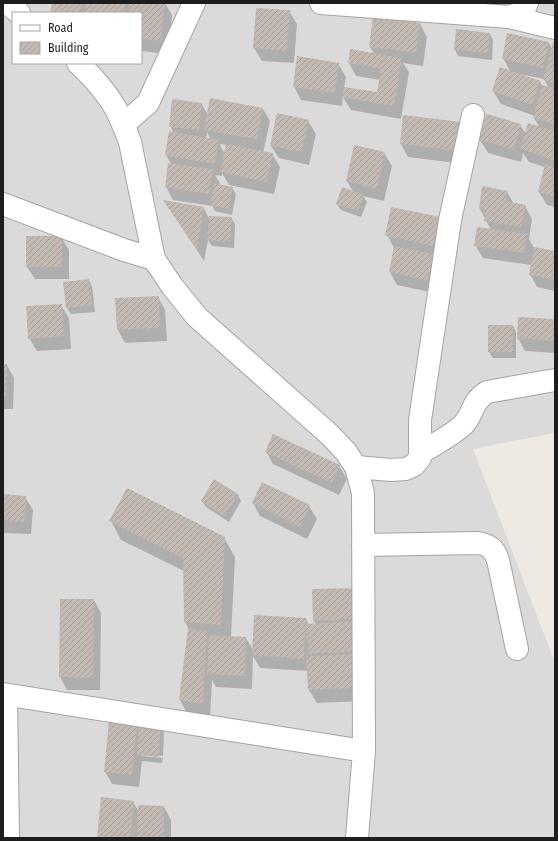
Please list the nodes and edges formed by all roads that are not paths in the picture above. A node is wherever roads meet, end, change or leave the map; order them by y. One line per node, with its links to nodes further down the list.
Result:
1 (7, 3): 6 (street)
2 (194, 3): 11 (street)
3 (321, 3): 5 (street)
4 (528, 3): 7 (street)
5 (405, 6): 7 (street)
6 (18, 12)
7 (510, 17): 8 (street)
8 (555, 28)
9 (79, 64): 11 (street)
10 (474, 116): 15 (street)
11 (123, 126): 13 (street)
12 (3, 204): 13 (street)
13 (154, 259): 16 (street)
14 (555, 380): 15 (street)
15 (420, 453): 16 (street)
16 (356, 467): 17 (street)
17 (363, 545): 18 (street); 20 (street)
18 (517, 649)
19 (5, 694): 20 (street); 21 (street)
20 (364, 751): 22 (street)
21 (8, 838)
22 (357, 838)

